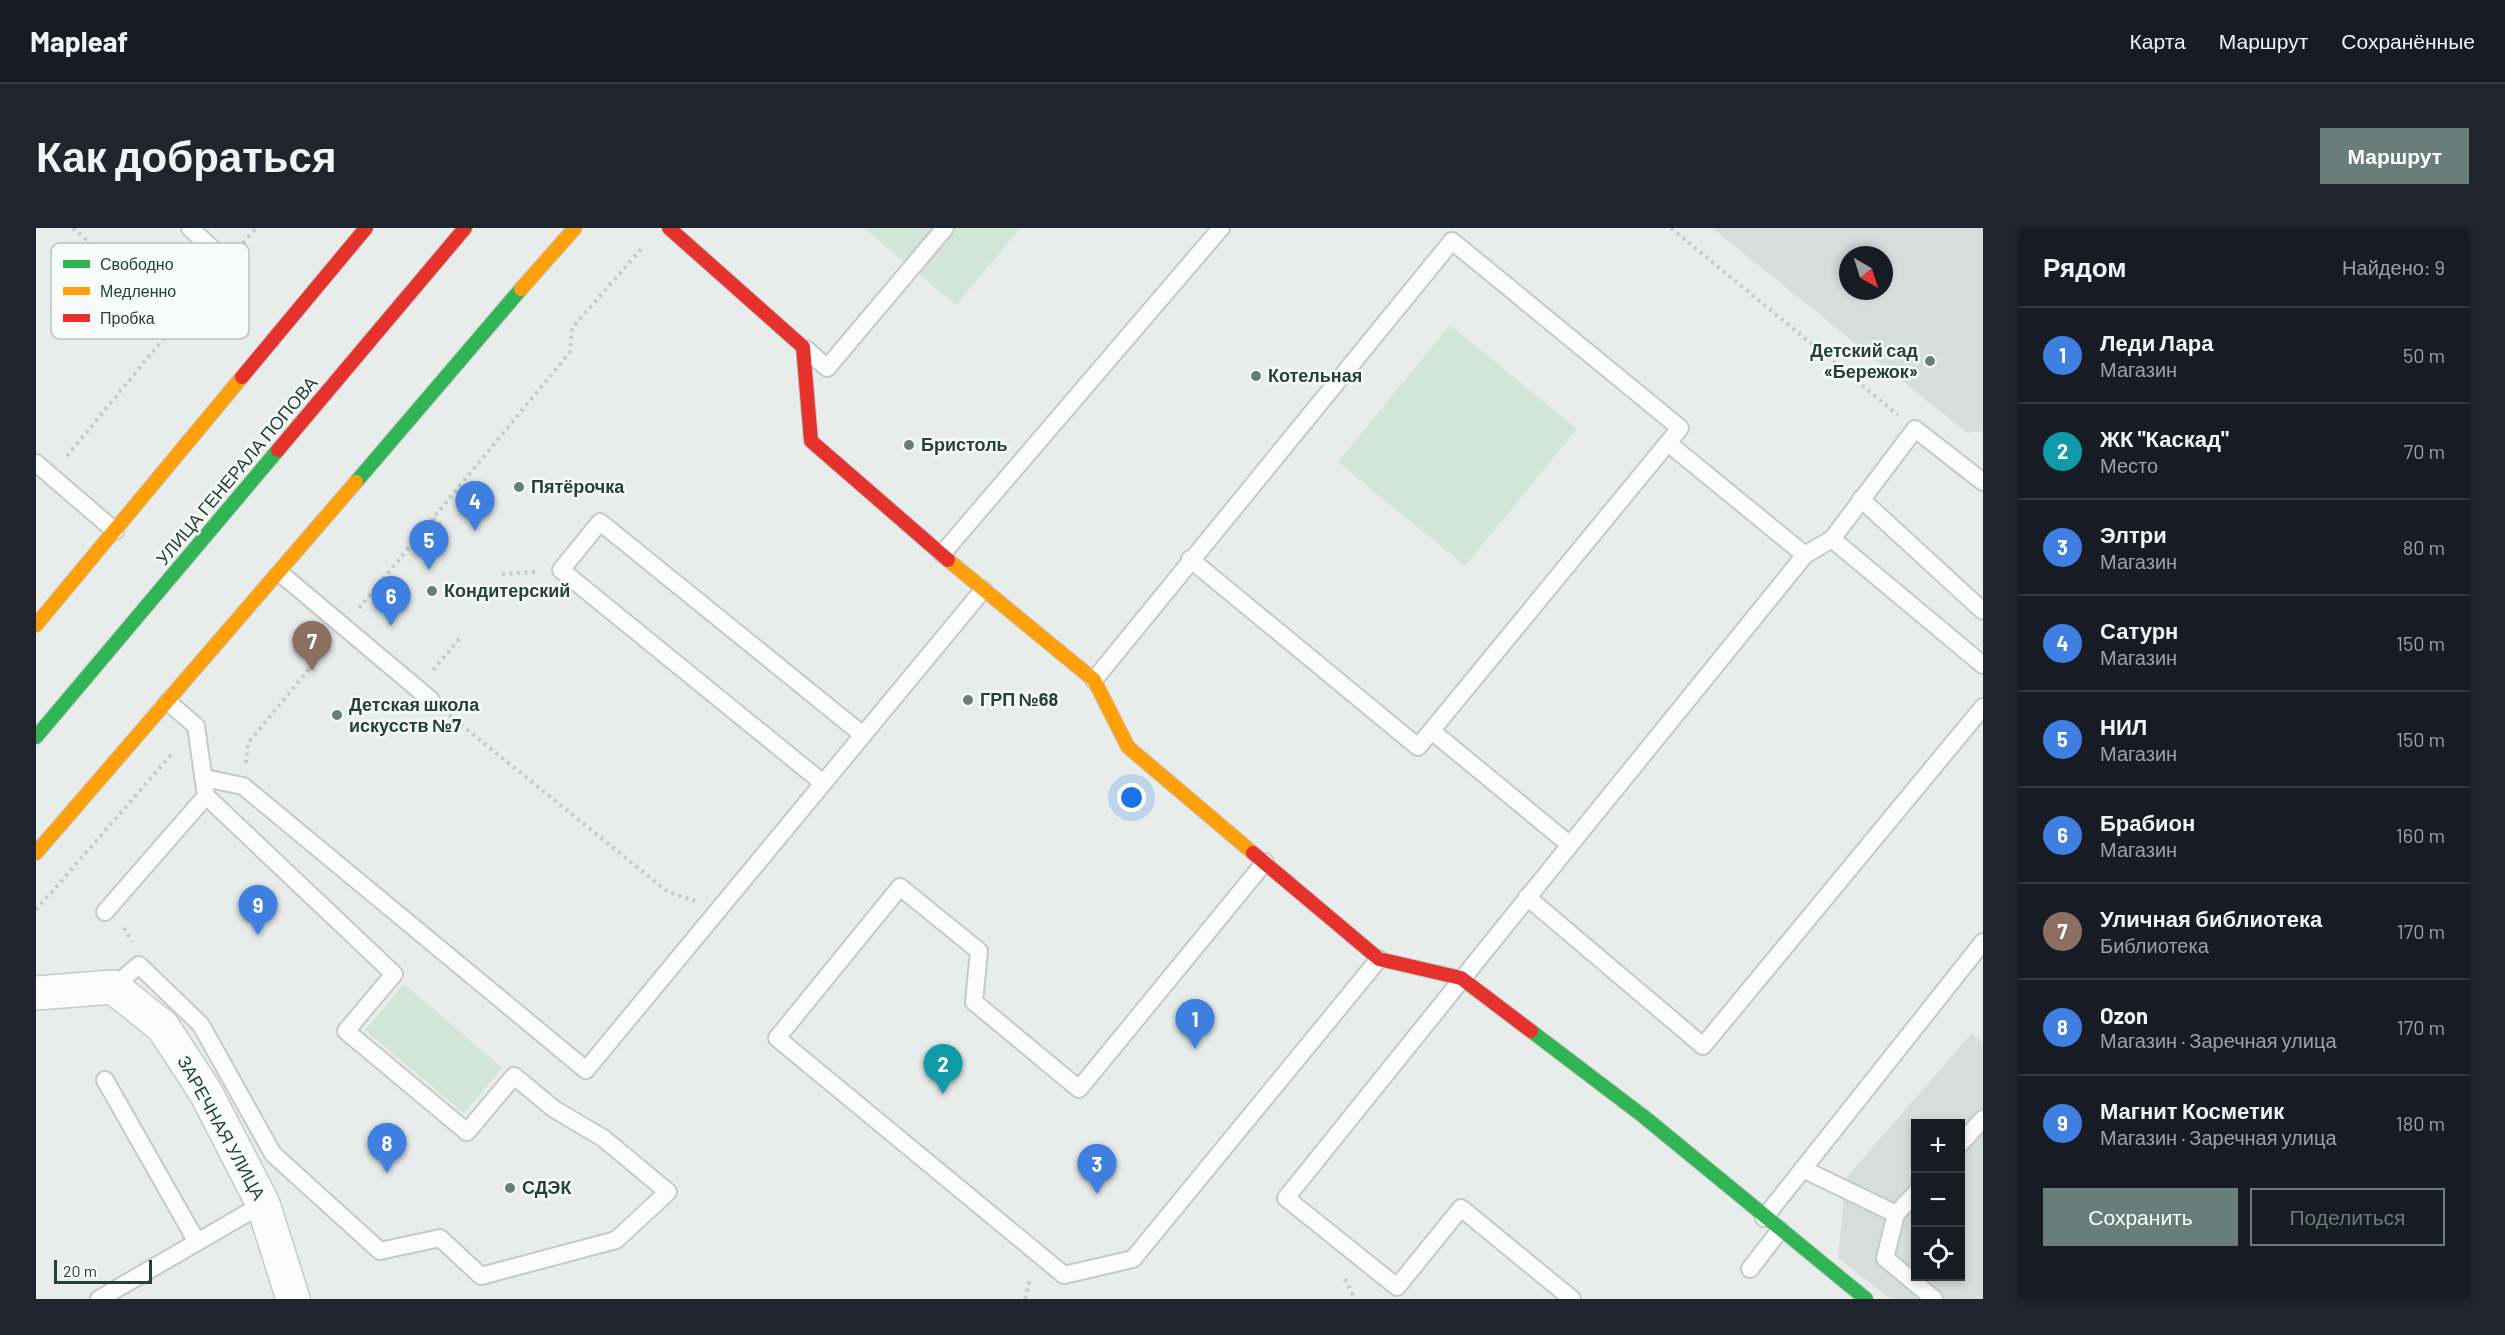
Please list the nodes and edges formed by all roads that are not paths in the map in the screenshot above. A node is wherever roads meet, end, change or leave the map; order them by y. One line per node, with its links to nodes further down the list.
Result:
1 (190, 228): 8 (lane)
2 (366, 228): 14 (street)
3 (465, 228): 30 (street, УЛИЦА ГЕНЕРАЛА ПОПОВА)
4 (575, 228): 19 (street)
5 (669, 228): 9 (street)
6 (945, 228): 9 (lane)
7 (1221, 228): 16 (lane)
8 (206, 243)
9 (803, 346): 16 (street)
10 (1668, 443): 17 (lane); 18 (lane); 28 (lane)
11 (36, 463): 14 (lane)
12 (1983, 482): 13 (lane)
13 (1861, 499): 15 (lane); 21 (lane)
14 (115, 531): 22 (street)
15 (1832, 539): 17 (lane); 23 (lane)
16 (942, 554): 20 (street)
17 (1805, 555): 34 (lane)
18 (1190, 559): 24 (lane); 28 (lane)
19 (280, 573): 25 (lane); 26 (street)
20 (983, 590): 24 (street); 29 (lane)
21 (1983, 611)
22 (36, 625)
23 (1983, 665)
24 (1094, 680): 36 (street)
25 (431, 700)
26 (168, 702): 31 (lane); 35 (street)
27 (1983, 707): 37 (lane)
28 (1433, 732): 34 (lane)
29 (863, 735): 32 (lane); 32 (lane)
30 (36, 737)
31 (204, 778): 32 (lane); 33 (lane)
32 (823, 783)
33 (206, 796): 38 (lane); 42 (lane)
34 (1570, 845): 37 (lane)
35 (36, 853)
36 (1265, 862): 40 (street); 40 (lane)
37 (1527, 897): 41 (lane)
38 (105, 912)
39 (1983, 942): 47 (lane)
40 (1379, 959): 41 (street)
41 (1461, 978): 51 (street); 57 (lane)
42 (112, 987): 43 (street); 49 (street, ЗАРЕЧНАЯ УЛИЦА)
43 (36, 993)
44 (105, 1080): 53 (lane)
45 (1983, 1119): 46 (lane)
46 (1965, 1139)
47 (1803, 1169): 50 (lane); 51 (lane)
48 (1911, 1198): 50 (lane)
49 (263, 1204): 53 (lane); 56 (street, ЗАРЕЧНАЯ УЛИЦА)
50 (1896, 1214): 59 (lane)
51 (1764, 1218): 52 (street)
52 (1780, 1230): 54 (lane); 58 (street)
53 (197, 1242): 55 (lane)
54 (1750, 1269)
55 (99, 1299)
56 (293, 1299)
57 (1572, 1299)
58 (1866, 1299)
59 (1934, 1299)

